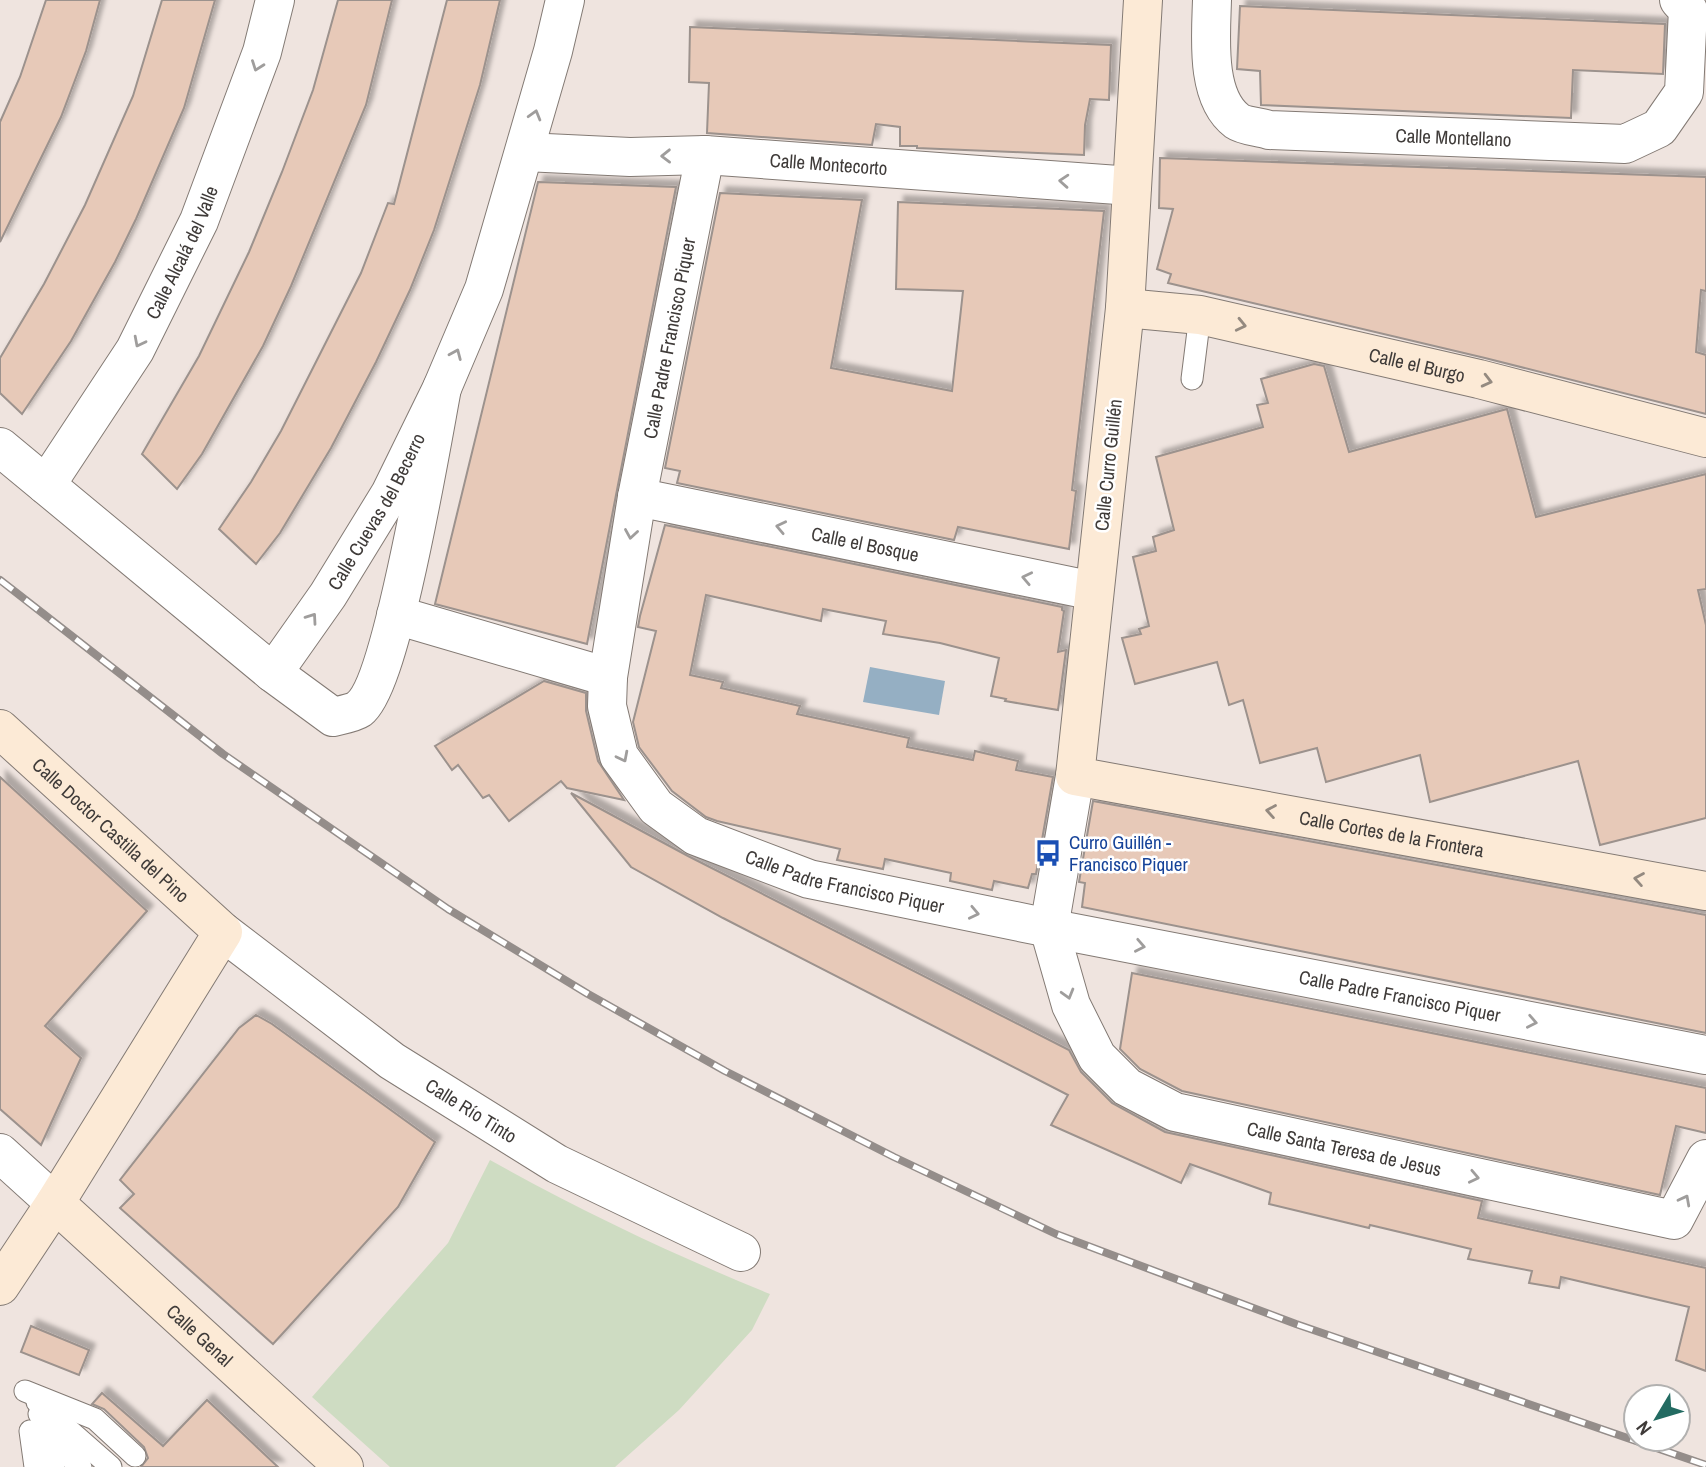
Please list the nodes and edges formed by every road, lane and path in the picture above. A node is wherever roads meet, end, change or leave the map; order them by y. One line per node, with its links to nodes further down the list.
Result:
1 (275, 0): 15 (street, Calle Alcalá del Valle, one-way to 15)
2 (565, 0): 6 (street, Calle Cuevas del Becerro, one-way to 2)
3 (1143, 0): 8 (street, Calle Curro Guillén)
4 (1212, 0): 5 (street, Calle Montellano)
5 (1679, 0)
6 (525, 152): 7 (street, Calle Montecorto, one-way to 6); 12 (street, Calle Cuevas del Becerro, one-way to 6)
7 (705, 155): 8 (street, Calle Montecorto, one-way to 7); 16 (street, Calle Padre Francisco Piquer)
8 (1132, 186): 9 (street, Calle Curro Guillén)
9 (1125, 308): 10 (street, Calle el Burgo); 17 (street, Calle Curro Guillén)
10 (1200, 315): 11 (lane); 13 (street, Calle el Burgo, one-way to 13)
11 (1192, 379)
12 (442, 388): 18 (street); 19 (street, Calle Cuevas del Becerro, one-way to 12)
13 (1706, 438)
14 (0, 447): 15 (street)
15 (46, 485): 19 (street)
16 (637, 497): 17 (street, Calle el Bosque, one-way to 16); 20 (street, Calle Padre Francisco Piquer, one-way to 20)
17 (1094, 591): 22 (street, Calle Curro Guillén)
18 (396, 615): 19 (street); 20 (street)
19 (273, 673)
20 (608, 677): 24 (street, Calle Padre Francisco Piquer, one-way to 24)
21 (0, 729): 25 (street, Calle Doctor Castilla del Pino)
22 (1075, 776): 23 (street, Calle Cortes de la Frontera, one-way to 22); 24 (street, Calle Curro Guillén)
23 (1706, 891)
24 (1049, 928): 26 (street, Calle Padre Francisco Piquer, one-way to 26); 28 (street, Calle Santa Teresa de Jesus, one-way to 28)
25 (223, 933): 29 (street); 30 (street, Calle Río Tinto)
26 (1706, 1055)
27 (0, 1153): 29 (street)
28 (1706, 1159)
29 (55, 1203): 31 (street); 39 (street, Calle Genal)
30 (741, 1252)
31 (0, 1286)
32 (25, 1391): 33 (lane); 34 (lane); 35 (lane); 36 (lane); 37 (lane); 38 (lane)
33 (135, 1456)
34 (22, 1467)
35 (35, 1467)
36 (54, 1467)
37 (81, 1467)
38 (111, 1467)
39 (344, 1467)

